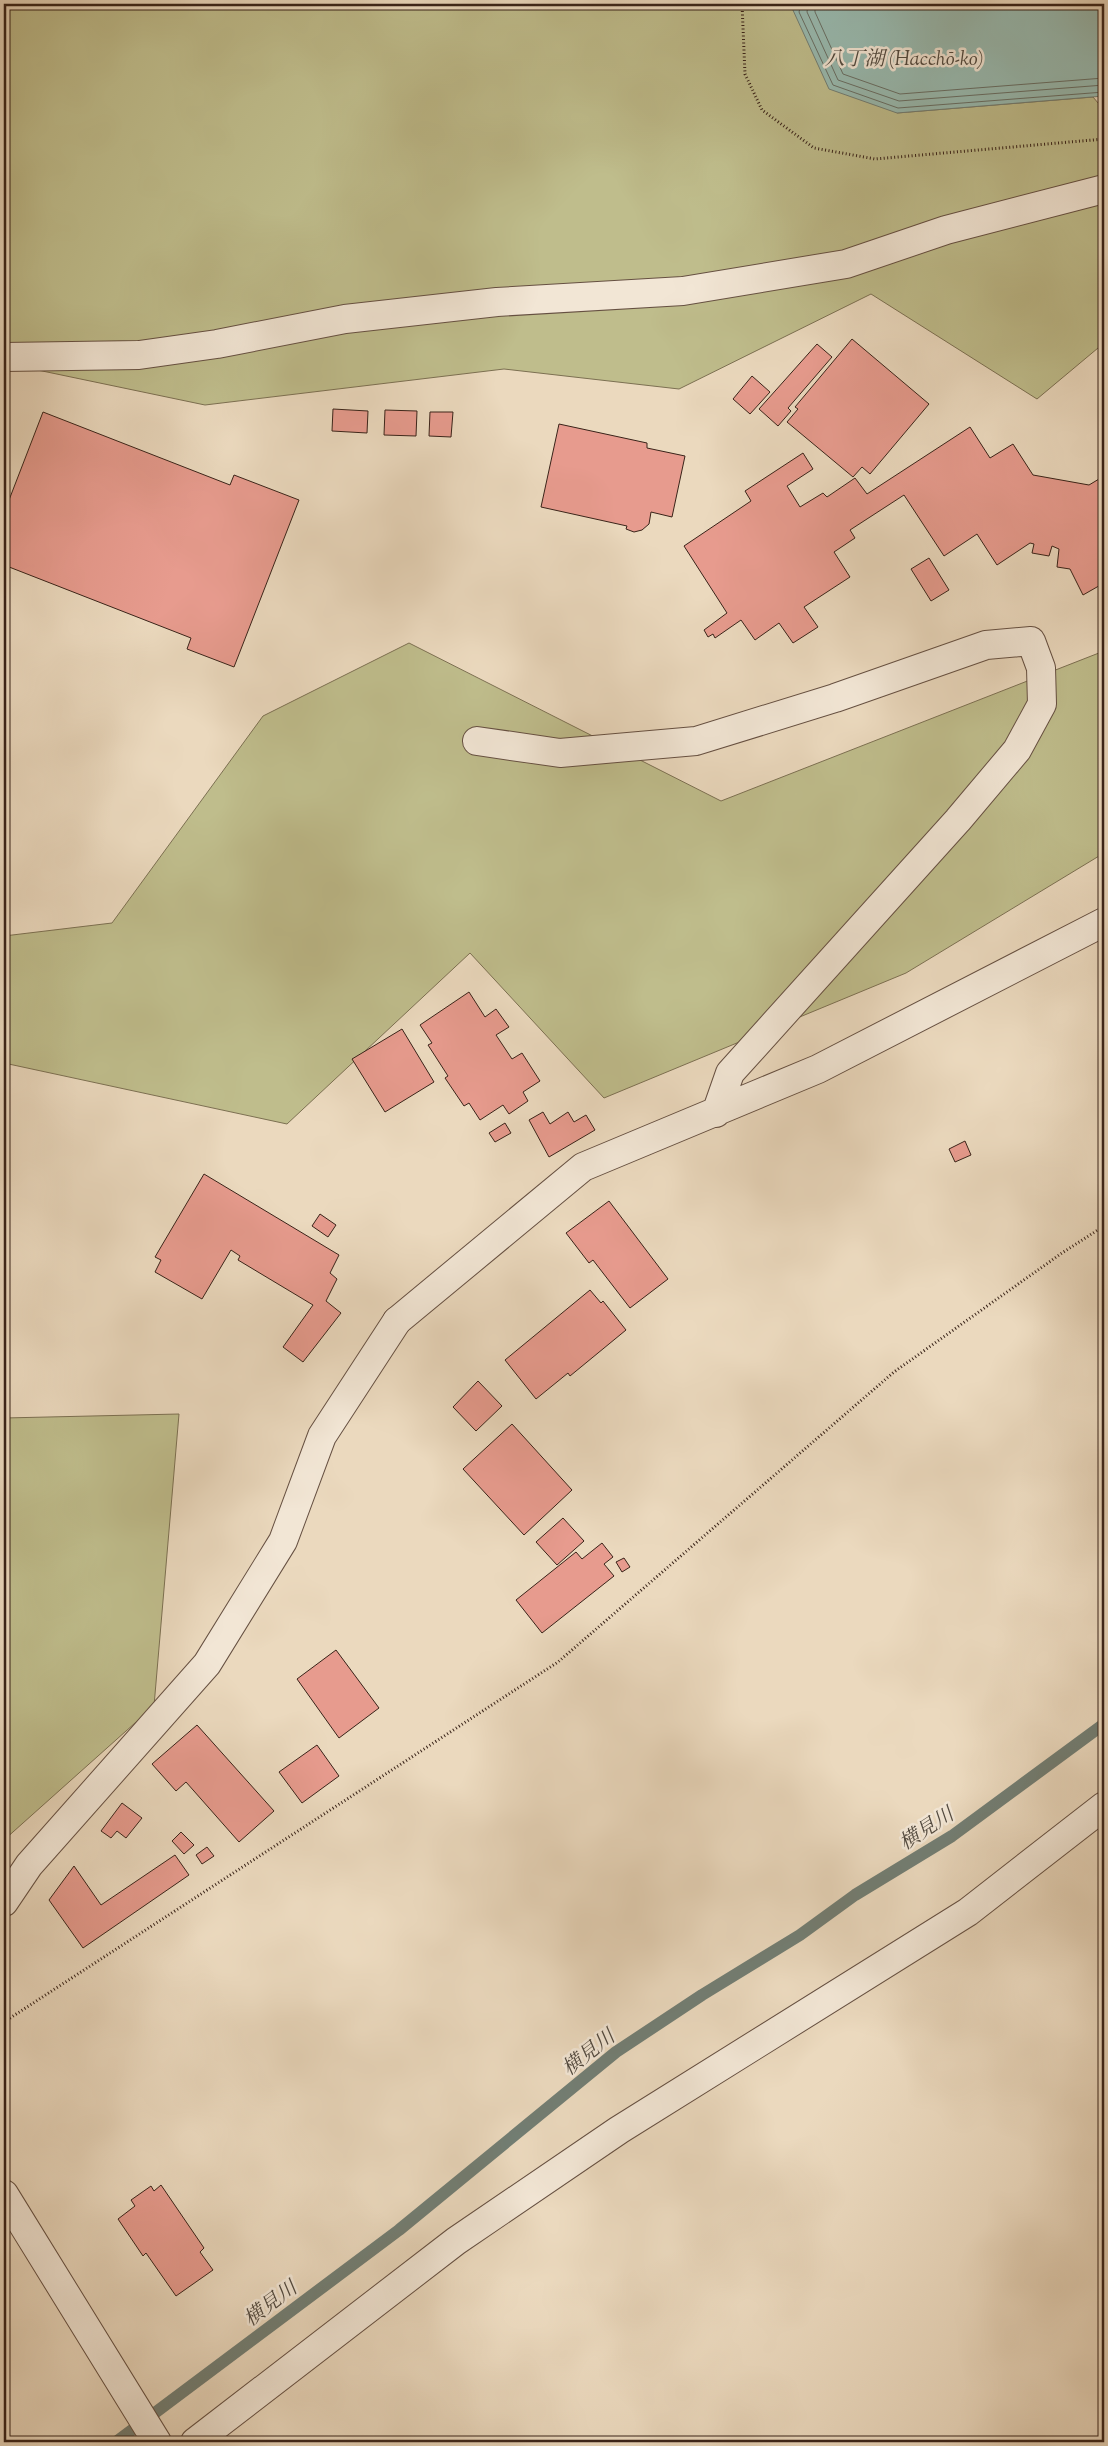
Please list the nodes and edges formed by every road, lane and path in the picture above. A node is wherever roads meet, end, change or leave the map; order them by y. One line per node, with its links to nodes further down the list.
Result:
1 (742, 4): 2 (path)
2 (1104, 139)
3 (1104, 189): 4 (street)
4 (4, 357)
5 (477, 741): 7 (street)
6 (1104, 922): 7 (street)
7 (716, 1113): 10 (street)
8 (1104, 1226): 11 (path)
9 (1104, 1806): 14 (street)
10 (4, 1902)
11 (4, 2022)
12 (4, 2194): 13 (street)
13 (157, 2442)
14 (195, 2442)

